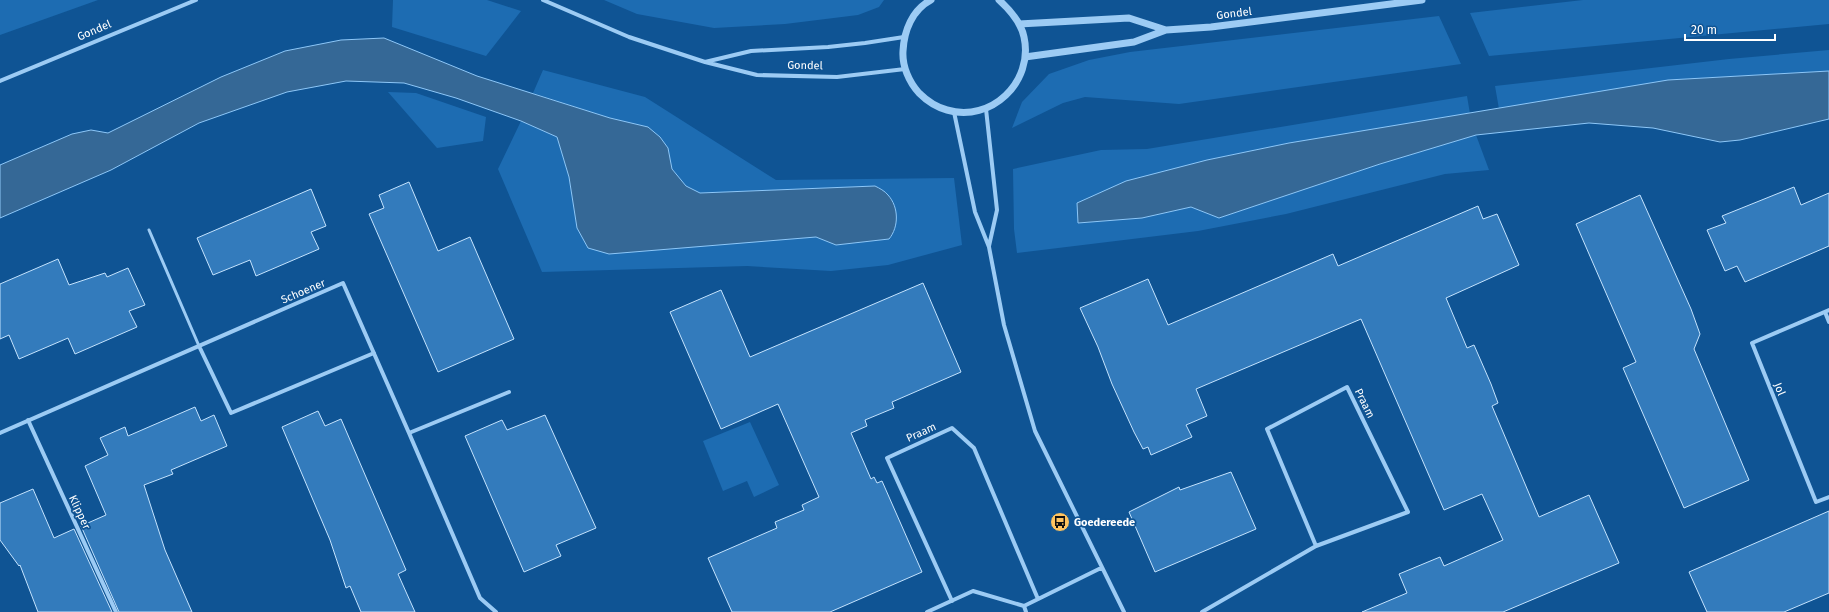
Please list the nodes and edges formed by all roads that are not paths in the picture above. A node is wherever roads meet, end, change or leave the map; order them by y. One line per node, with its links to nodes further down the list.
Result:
1 (196, 0): 12 (street, Gondel)
2 (543, 0): 10 (street, Gondel)
3 (998, 0): 6 (street)
4 (1422, 0): 7 (street, Gondel)
5 (927, 1): 8 (street)
6 (1019, 24): 7 (street, Gondel); 9 (street)
7 (1166, 30): 9 (street, Gondel)
8 (904, 37): 10 (street, Gondel); 11 (street)
9 (1026, 57): 13 (street)
10 (705, 62): 11 (street, Gondel)
11 (905, 69): 14 (street)
12 (0, 81)
13 (986, 109): 14 (street); 16 (street)
14 (954, 112): 16 (street)
15 (149, 230): 19 (lane)
16 (988, 247): 27 (street)
17 (1827, 311): 18 (street, Jol); 25 (street, Jol)
18 (1829, 322)
19 (200, 346): 20 (street); 20 (street, Schoener); 22 (street, Schoener)
20 (374, 353): 24 (street, Schoener)
21 (509, 392): 24 (street)
22 (28, 420): 23 (street, Schoener); 31 (street, Klipper)
23 (0, 433)
24 (409, 433): 32 (street, Schoener)
25 (1829, 497)
26 (1316, 546): 26 (street, Praam); 36 (street, Praam)
27 (1101, 568): 28 (street); 35 (street)
28 (1038, 599): 29 (street, Praam); 30 (street)
29 (952, 601): 30 (street); 33 (street)
30 (1024, 606): 34 (street)
31 (116, 612)
32 (496, 612)
33 (928, 612)
34 (1026, 612)
35 (1124, 612)
36 (1202, 612)

